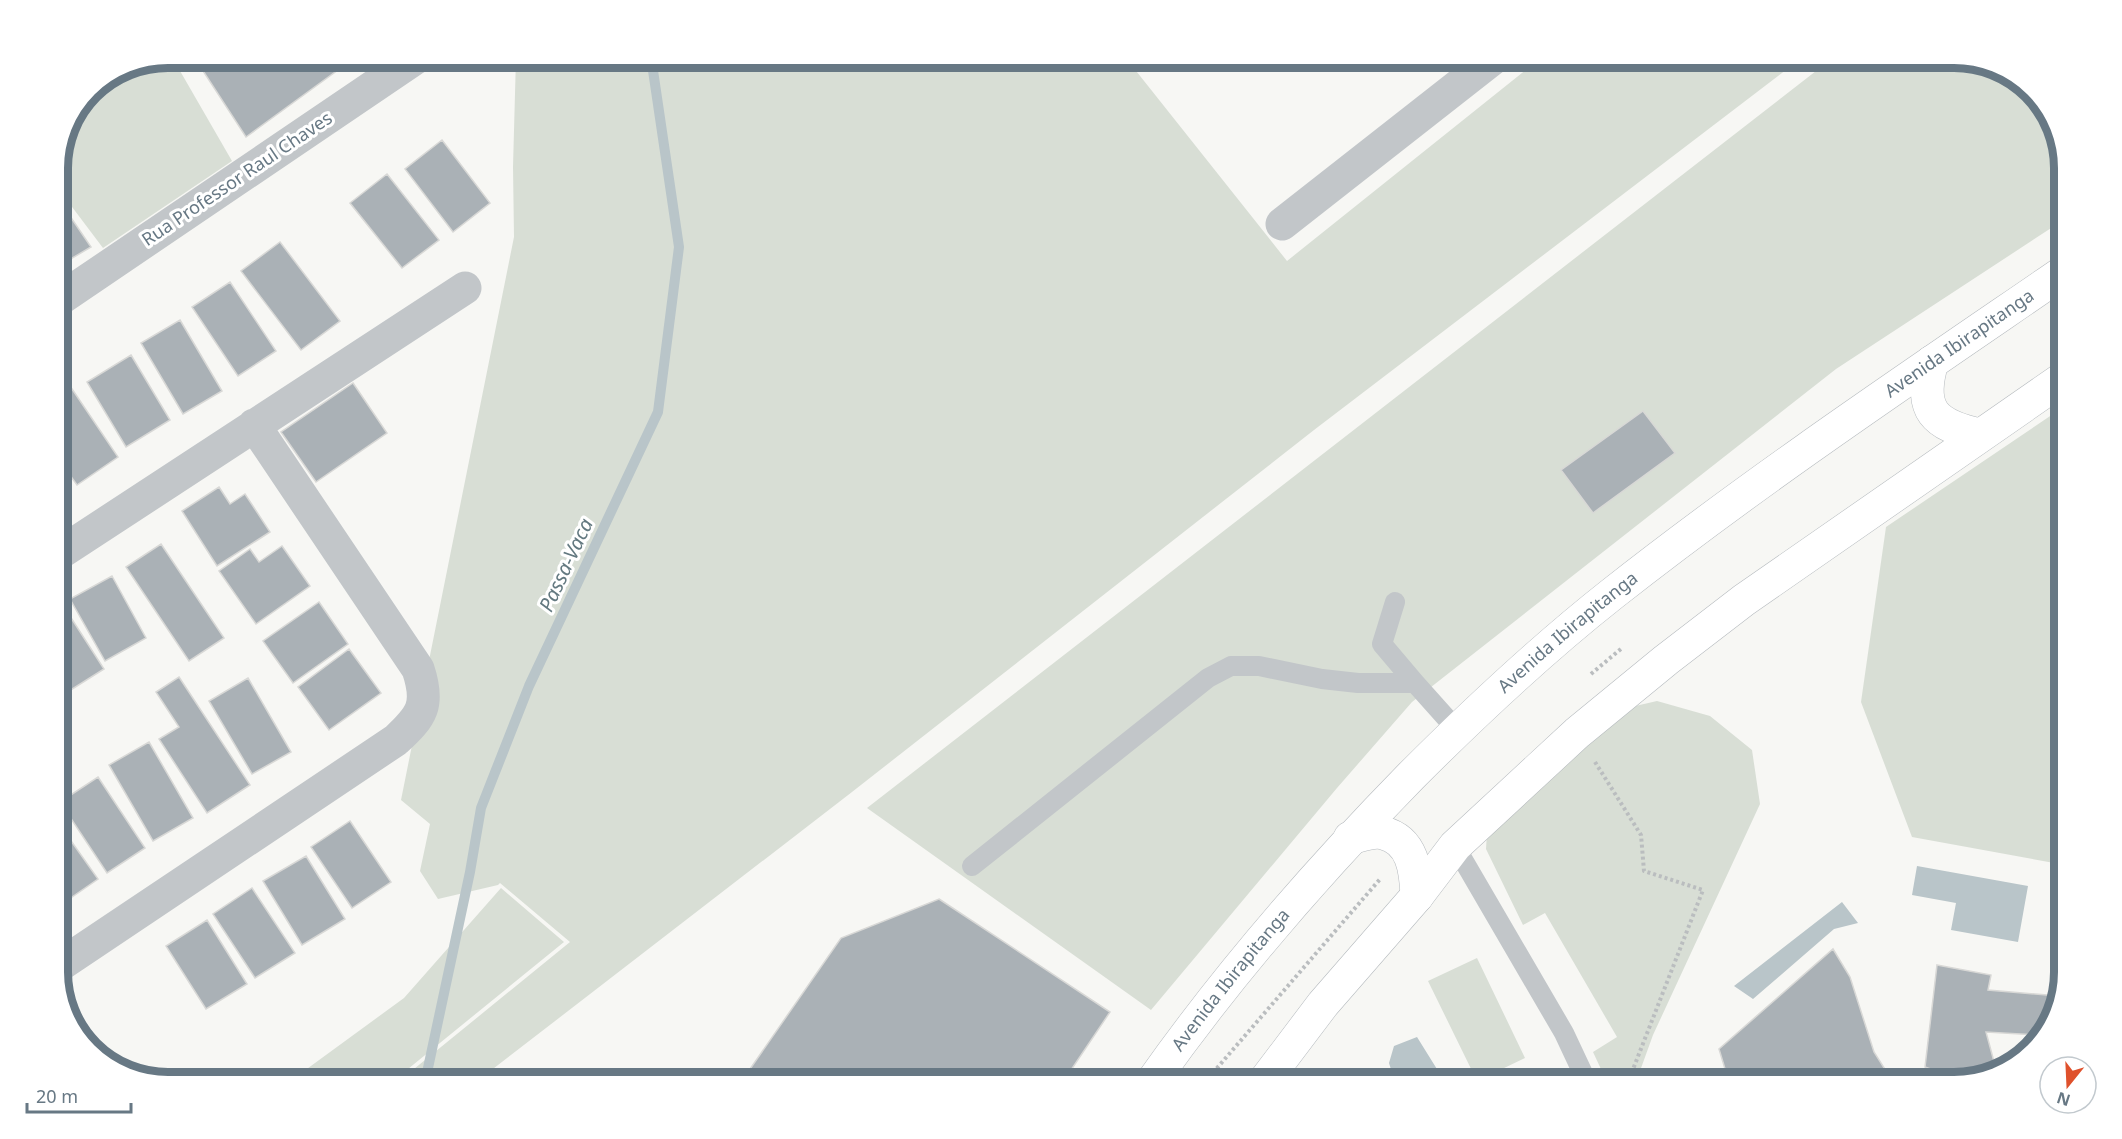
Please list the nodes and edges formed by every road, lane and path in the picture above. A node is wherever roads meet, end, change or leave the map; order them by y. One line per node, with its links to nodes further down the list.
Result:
1 (401, 68): 6 (street, Rua Professor Raul Chaves)
2 (1481, 68): 3 (street)
3 (1282, 224)
4 (2054, 279): 7 (main road, Avenida Ibirapitanga)
5 (465, 288): 9 (street)
6 (68, 294)
7 (1932, 362): 10 (main road); 14 (main road, Avenida Ibirapitanga)
8 (2054, 385): 10 (main road)
9 (254, 425): 11 (street); 20 (street)
10 (1980, 435): 15 (main road)
11 (68, 548)
12 (1395, 602): 13 (lane)
13 (1415, 684): 14 (lane); 18 (lane)
14 (1457, 730): 16 (main road, Avenida Ibirapitanga)
15 (1577, 733): 17 (main road); 24 (path)
16 (1350, 838): 19 (main road); 21 (main road, Avenida Ibirapitanga)
17 (1455, 846): 19 (main road); 23 (lane)
18 (972, 866)
19 (1417, 896): 22 (main road)
20 (68, 961)
21 (1159, 1072)
22 (1272, 1072)
23 (1582, 1072)
24 (1632, 1072)

